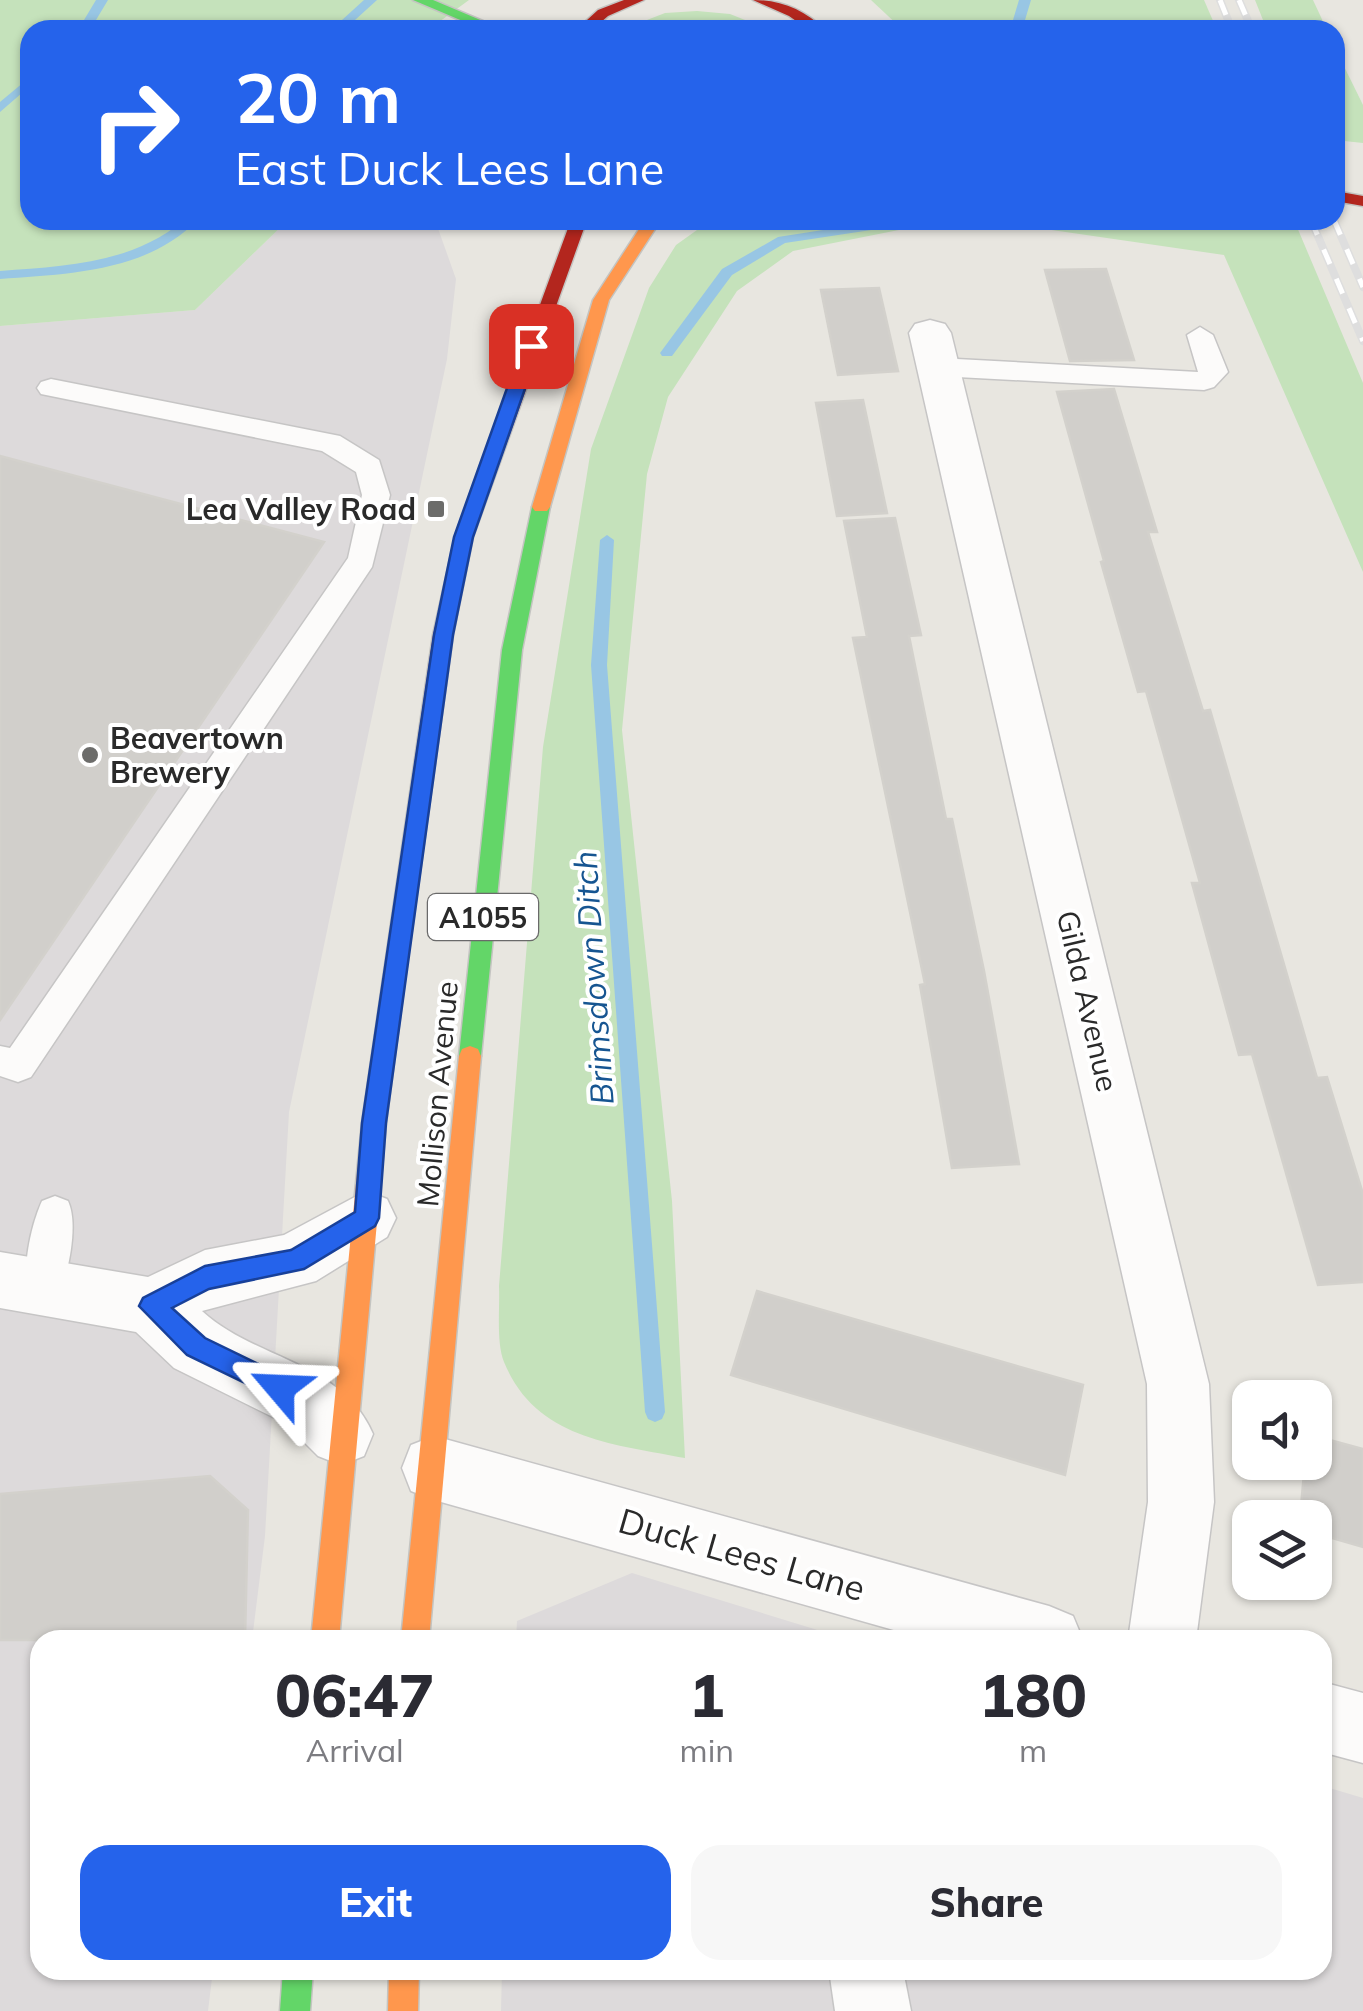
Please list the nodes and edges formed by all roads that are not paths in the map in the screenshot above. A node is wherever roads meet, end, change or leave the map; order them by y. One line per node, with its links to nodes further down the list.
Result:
1 (420, 0): 4 (main road)
2 (637, 0): 5 (main road)
3 (760, 0): 6 (main road)
4 (471, 20)
5 (595, 20)
6 (801, 20)
7 (575, 230): 14 (main road, Mollison Avenue / A1055)
8 (647, 230): 18 (main road, Mollison Avenue / A1055)
9 (1200, 334): 10 (lane, Gilda Avenue)
10 (934, 350): 22 (street, Gilda Avenue)
11 (51, 388): 12 (lane)
12 (0, 1061)
13 (55, 1213): 15 (lane)
14 (366, 1218): 16 (street); 17 (main road, Mollison Avenue / A1055)
15 (22, 1282): 16 (street)
16 (152, 1306): 17 (street)
17 (342, 1434): 19 (main road, Mollison Avenue / A1055)
18 (434, 1468): 20 (main road, Mollison Avenue / A1055); 21 (street, Duck Lees Lane)
19 (326, 1630)
20 (416, 1630)
21 (1014, 1630)
22 (1163, 1630)
23 (1332, 1719): 24 (street)
24 (1363, 1728)
25 (297, 1980): 28 (main road)
26 (404, 1980): 29 (main road)
27 (868, 1980): 30 (street)
28 (294, 2011)
29 (403, 2011)
30 (873, 2011)

